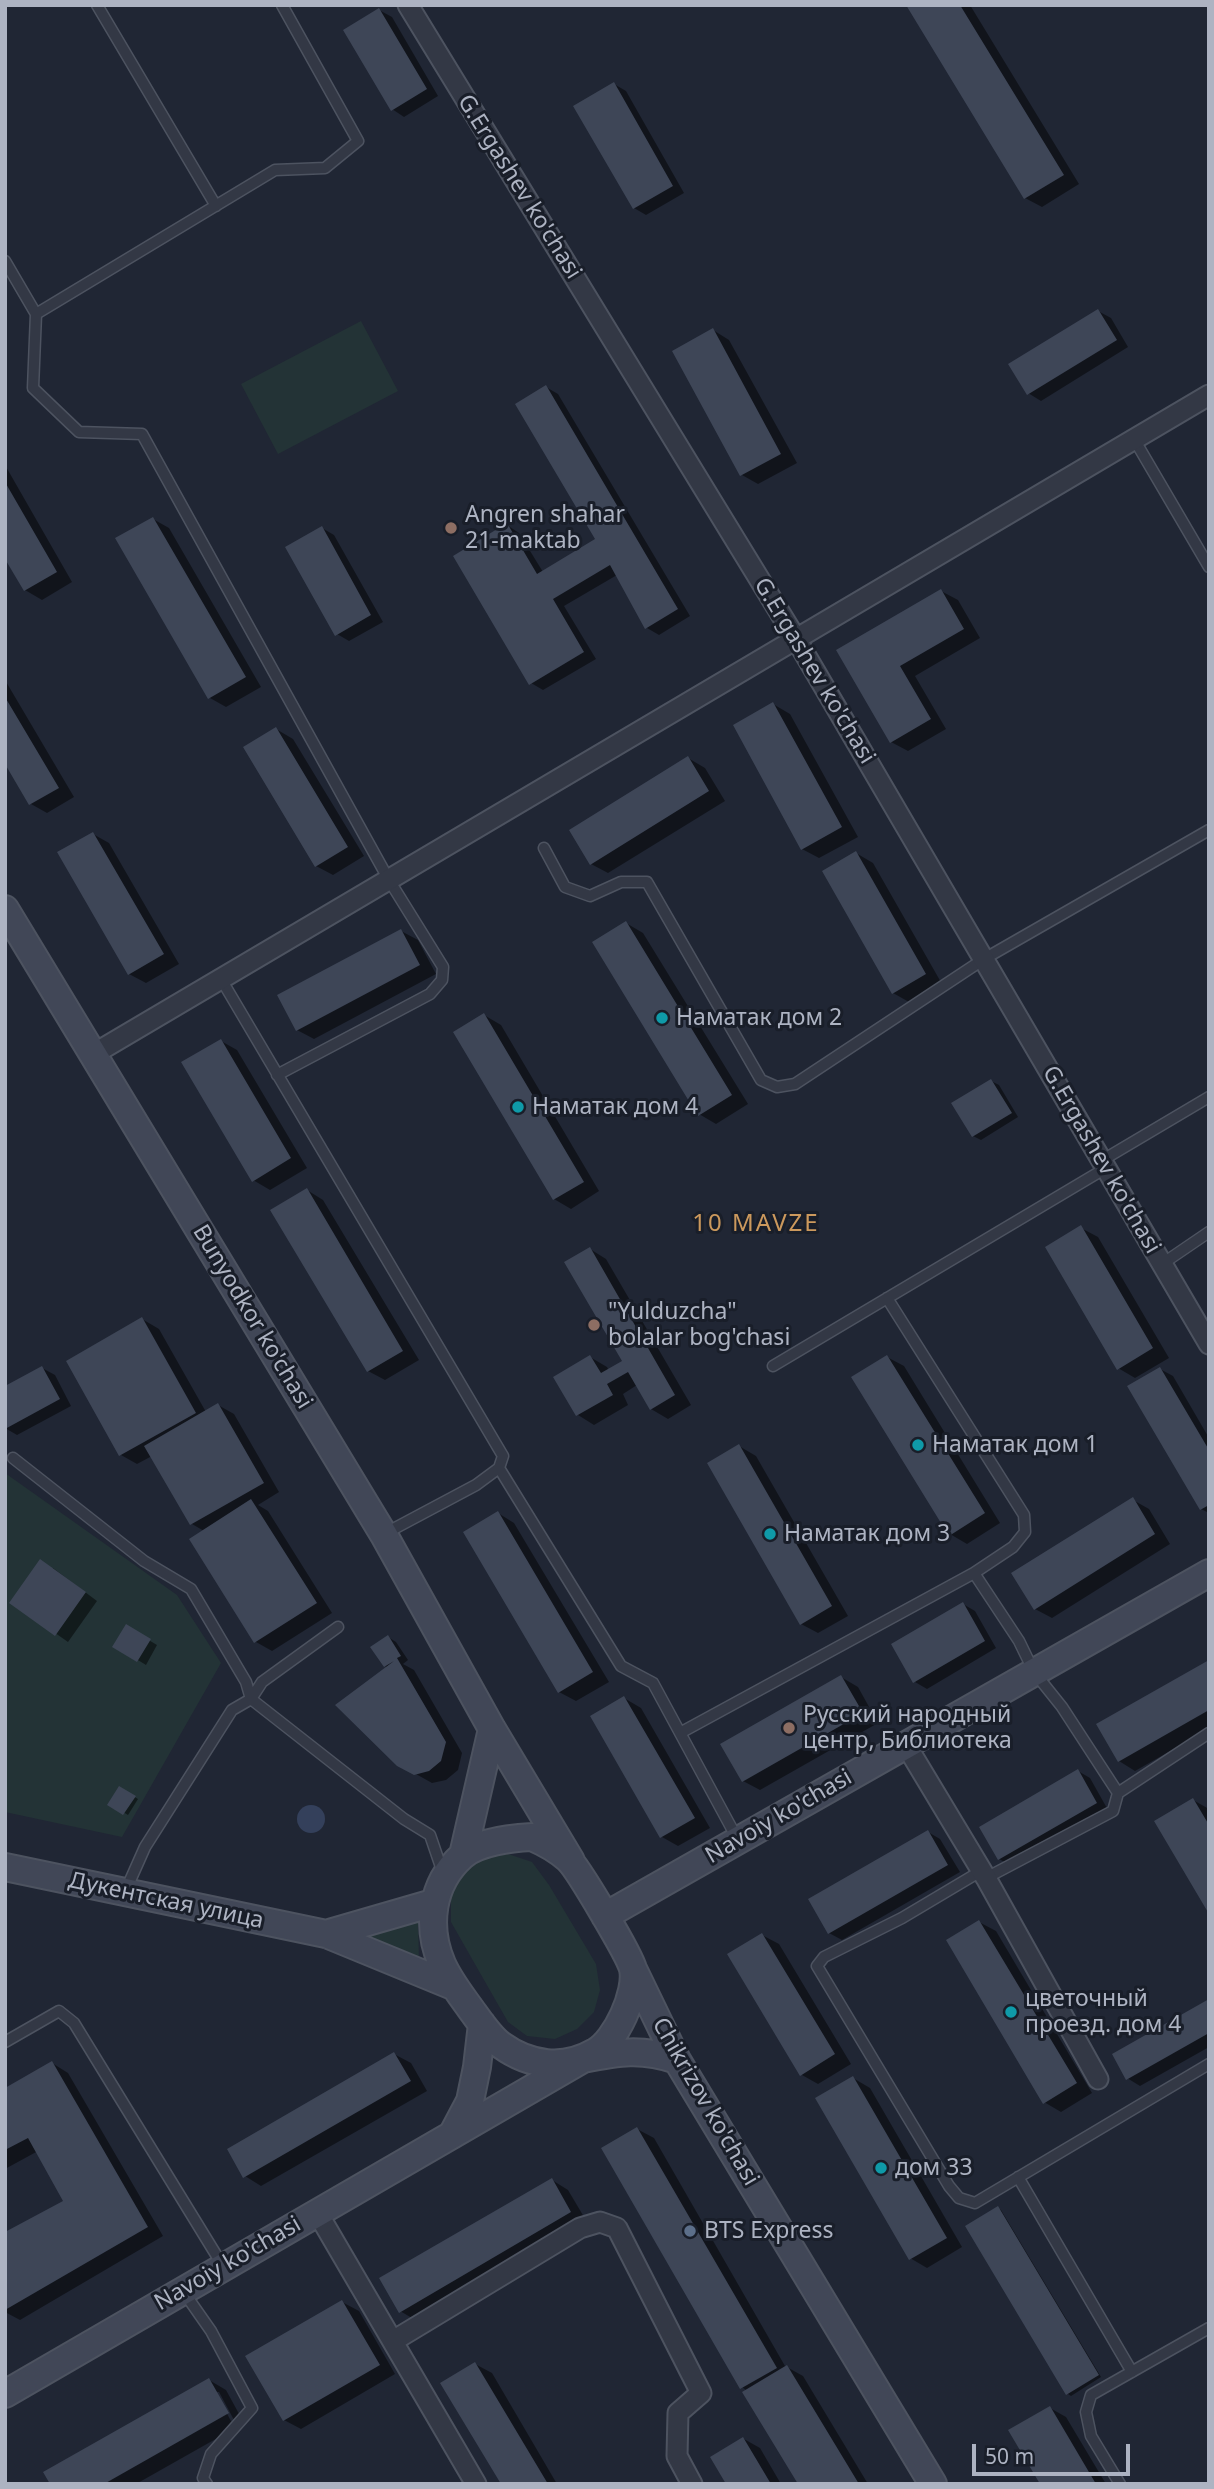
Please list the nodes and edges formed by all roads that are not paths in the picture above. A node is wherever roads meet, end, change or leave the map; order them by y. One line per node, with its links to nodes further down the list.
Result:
1 (97, 5): 4 (lane)
2 (282, 5): 4 (lane)
3 (408, 5): 10 (street, G.Ergashev ko'chasi)
4 (216, 206): 6 (lane)
5 (5, 261): 6 (lane)
6 (36, 314): 13 (lane)
7 (1209, 395): 8 (street)
8 (1134, 439): 9 (lane); 10 (street)
9 (1209, 567)
10 (796, 639): 13 (street); 15 (street, G.Ergashev ko'chasi)
11 (1209, 831): 15 (lane)
12 (544, 848): 15 (lane)
13 (388, 880): 16 (street); 18 (lane)
14 (5, 909): 17 (main road, Bunyodkor ko'chasi)
15 (984, 959): 20 (street, G.Ergashev ko'chasi)
16 (221, 979): 17 (street); 18 (lane)
17 (92, 1055): 28 (main road, Bunyodkor ko'chasi)
18 (277, 1075): 27 (lane)
19 (1209, 1097): 20 (lane)
20 (1103, 1164): 22 (street, G.Ergashev ko'chasi); 23 (lane)
21 (1209, 1232): 22 (lane)
22 (1162, 1264): 24 (street, G.Ergashev ko'chasi)
23 (887, 1298): 25 (lane); 29 (lane)
24 (1209, 1344)
25 (773, 1366)
26 (13, 1458): 33 (lane)
27 (499, 1468): 28 (lane); 35 (lane)
28 (384, 1535): 34 (main road, Bunyodkor ko'chasi)
29 (974, 1573): 32 (lane); 35 (lane)
30 (1209, 1573): 32 (main road, Navoiy ko'chasi)
31 (338, 1627): 33 (lane)
32 (1034, 1672): 37 (main road, Navoiy ko'chasi); 38 (lane)
33 (251, 1699): 44 (lane); 45 (lane)
34 (492, 1729): 40 (main road); 41 (main road)
35 (680, 1733): 39 (lane)
36 (1209, 1733): 38 (lane)
37 (906, 1745): 39 (main road, Navoiy ko'chasi); 43 (street)
38 (1118, 1793): 43 (lane)
39 (739, 1840): 47 (main road, Navoiy ko'chasi)
40 (463, 1855): 41 (main road); 44 (main road)
41 (571, 1861): 47 (main road)
42 (5, 1867): 45 (main road, Дукентская улица)
43 (983, 1875): 56 (street); 58 (lane)
44 (445, 1878): 46 (main road)
45 (125, 1892): 48 (main road, Дукентская улица)
46 (433, 1903): 48 (main road); 50 (main road)
47 (604, 1916): 49 (main road)
48 (326, 1934): 50 (main road, Дукентская улица)
49 (633, 1969): 53 (main road); 54 (main road, Chikrizov ko'chasi)
50 (455, 1987): 51 (main road)
51 (482, 2024): 53 (main road); 57 (main road)
52 (5, 2042): 60 (lane)
53 (583, 2059): 54 (main road); 57 (main road, Navoiy ko'chasi)
54 (677, 2060): 69 (main road, Chikrizov ko'chasi)
55 (1209, 2064): 58 (lane)
56 (1098, 2079)
57 (452, 2135): 59 (main road, Navoiy ko'chasi)
58 (1018, 2177): 64 (lane)
59 (317, 2212): 60 (main road, Navoiy ko'chasi); 63 (street)
60 (223, 2267): 61 (main road, Navoiy ko'chasi)
61 (183, 2290): 65 (main road, Navoiy ko'chasi); 66 (lane)
62 (1209, 2328): 64 (lane)
63 (393, 2342): 67 (street); 68 (street)
64 (1132, 2372): 70 (lane)
65 (5, 2394)
66 (206, 2484)
67 (476, 2484)
68 (692, 2484)
69 (933, 2484)
70 (1120, 2484)

